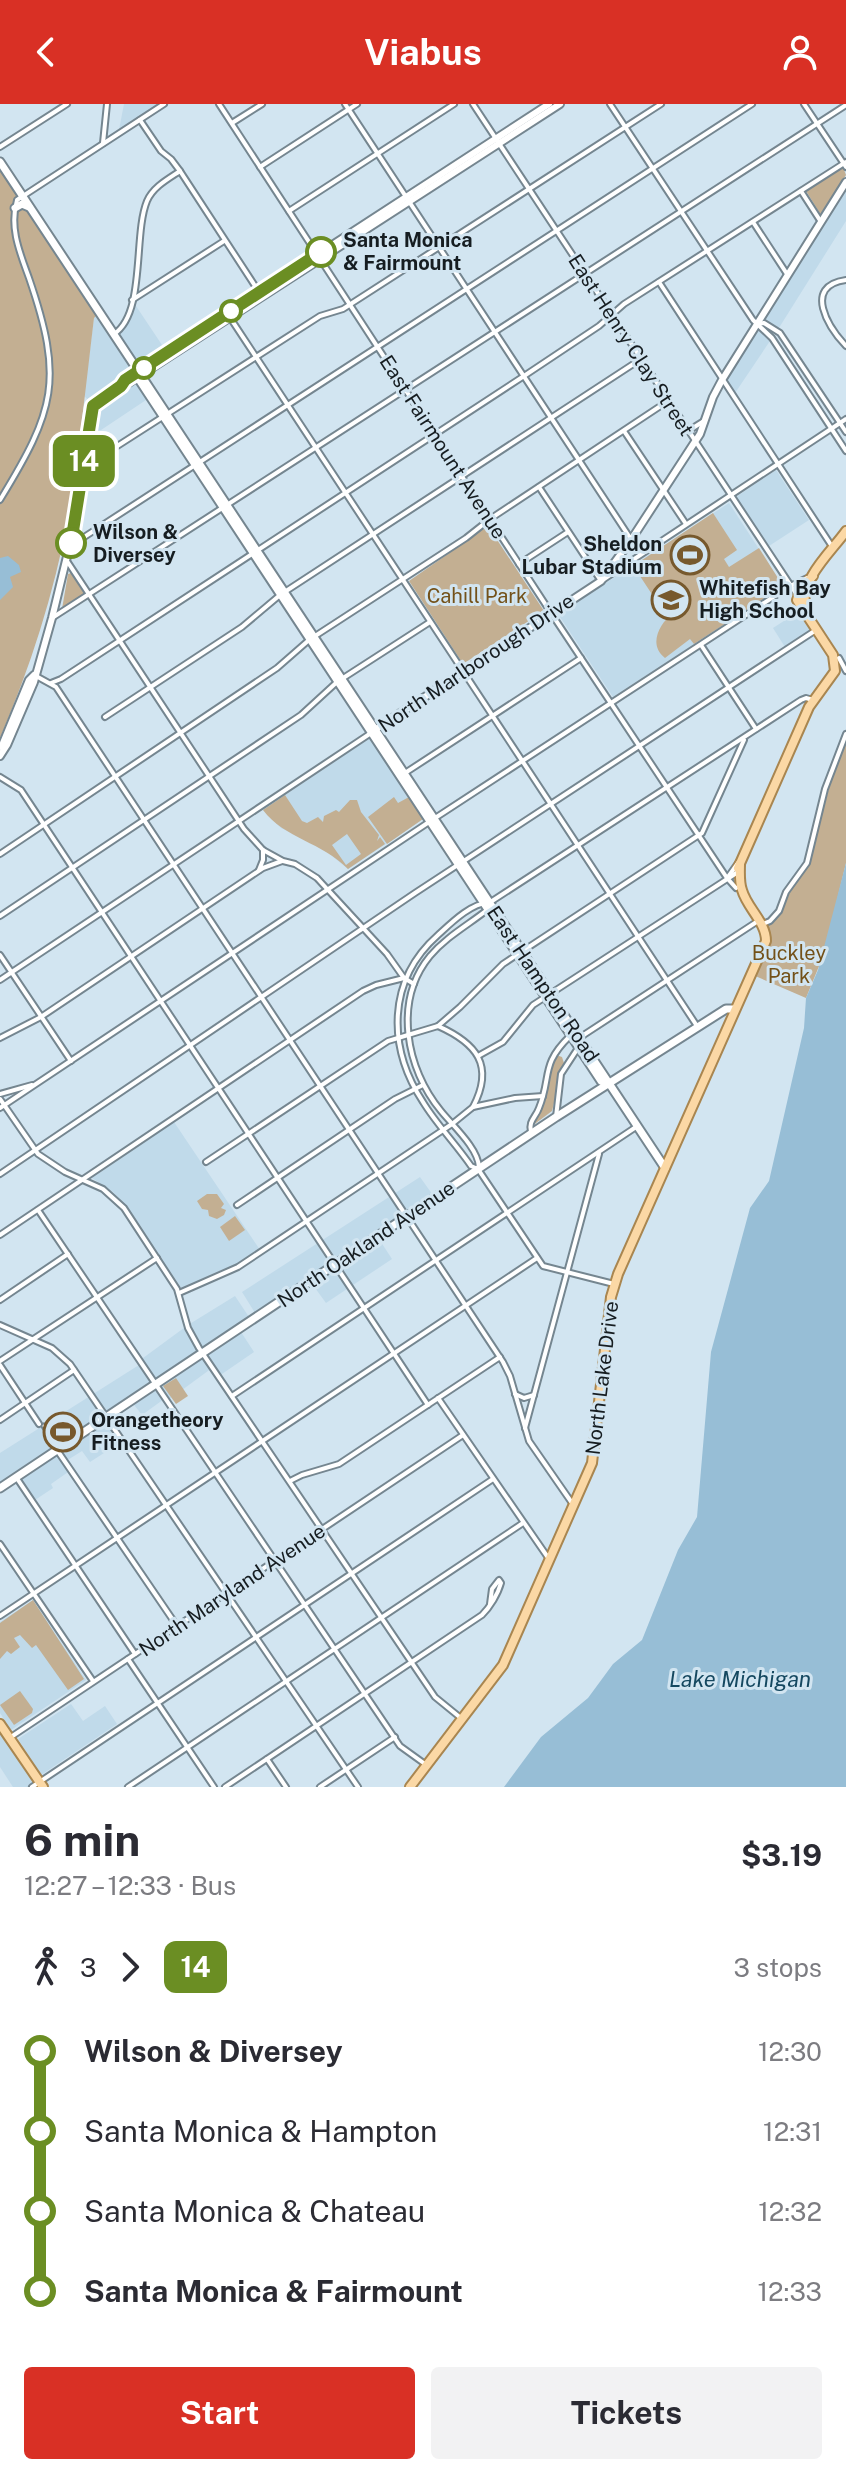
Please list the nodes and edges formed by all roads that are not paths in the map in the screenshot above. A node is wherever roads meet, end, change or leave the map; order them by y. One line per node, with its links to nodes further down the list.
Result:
1 (67, 104): 23 (street)
2 (107, 104): 22 (street)
3 (164, 104): 17 (street)
4 (219, 104): 18 (street, East Fairmount Avenue)
5 (262, 104): 18 (street)
6 (357, 104): 16 (street)
7 (454, 104): 24 (street)
8 (473, 104): 21 (street, East Henry Clay Street)
9 (549, 104): 21 (street)
10 (560, 104): 21 (street)
11 (610, 104): 20 (street)
12 (661, 104): 20 (street)
13 (752, 104): 28 (street)
14 (804, 104): 19 (street)
15 (846, 105): 19 (street)
16 (347, 107): 24 (street); 27 (street)
17 (140, 120): 22 (street); 29 (street)
18 (232, 123): 27 (street, East Fairmount Avenue)
19 (817, 124): 26 (street); 38 (street)
20 (625, 127): 28 (street); 31 (street)
21 (497, 141): 31 (street, East Henry Clay Street); 34 (street)
22 (103, 143): 33 (street)
23 (0, 147)
24 (378, 153): 34 (street); 37 (street)
25 (0, 162): 33 (main road, East Hampton Road)
26 (845, 164): 32 (street)
27 (260, 167): 37 (street, East Fairmount Avenue)
28 (652, 169): 38 (street); 41 (street)
29 (180, 171): 42 (street); 52 (street)
30 (846, 182): 40 (street, North Marlborough Drive)
31 (528, 189): 41 (street, East Henry Clay Street); 43 (street)
32 (801, 191): 39 (street); 40 (street)
33 (22, 196): 35 (street); 36 (main road, East Hampton Road)
34 (408, 199): 43 (street); 45 (street)
35 (15, 208): 36 (main road); 91 (street)
36 (30, 208): 58 (main road, East Hampton Road)
37 (289, 211): 45 (street, East Fairmount Avenue)
38 (680, 211): 44 (street); 46 (street)
39 (753, 222): 44 (street); 47 (street)
40 (821, 222): 47 (street, North Marlborough Drive)
41 (556, 230): 46 (street, East Henry Clay Street); 50 (street)
42 (225, 241): 51 (street); 52 (street)
43 (439, 247): 50 (street); 53 (street)
44 (707, 252): 49 (street); 56 (street)
45 (318, 257): 51 (street); 53 (street, East Fairmount Avenue)
46 (584, 273): 55 (street, East Henry Clay Street); 57 (street)
47 (787, 274): 56 (street, North Marlborough Drive)
48 (846, 280): 59 (street)
49 (659, 282): 55 (street); 65 (street)
50 (467, 289): 57 (street); 60 (street)
51 (261, 295): 54 (street)
52 (132, 300): 58 (street)
53 (350, 305): 60 (street, East Fairmount Avenue); 61 (street)
54 (229, 316): 61 (street); 63 (street)
55 (612, 316): 62 (street, East Henry Clay Street); 64 (street)
56 (757, 324): 65 (street, North Marlborough Drive); 73 (street); 74 (street)
57 (495, 331): 64 (street); 66 (street)
58 (114, 334): 63 (main road, East Hampton Road)
59 (846, 346)
60 (377, 347): 66 (street, East Fairmount Avenue); 68 (street)
61 (256, 357): 68 (street); 69 (street)
62 (641, 359): 67 (street, East Henry Clay Street); 70 (street)
63 (139, 375): 69 (main road, East Hampton Road); 85 (street)
64 (524, 376): 70 (street); 78 (street)
65 (722, 380): 72 (street, North Marlborough Drive); 83 (street)
66 (405, 390): 78 (street, East Fairmount Avenue); 80 (street)
67 (668, 401): 75 (street); 76 (street, East Henry Clay Street)
68 (288, 405): 80 (street); 84 (street)
69 (166, 416): 84 (main road, East Hampton Road); 85 (street)
70 (552, 418): 82 (street); 86 (street)
71 (846, 419): 73 (street)
72 (706, 420): 76 (street); 79 (street, North Marlborough Drive)
73 (840, 423): 74 (street); 77 (street)
74 (832, 429): 81 (street); 83 (street)
75 (624, 431): 82 (street); 88 (street)
76 (688, 431): 79 (street, East Henry Clay Street)
77 (846, 432)
78 (434, 434): 86 (street, East Fairmount Avenue); 89 (street)
79 (695, 442): 88 (street, North Marlborough Drive); 90 (street, East Henry Clay Street)
80 (316, 448): 89 (street); 92 (street)
81 (846, 451)
82 (579, 460): 87 (street); 99 (street)
83 (777, 464): 90 (street); 100 (street)
84 (198, 465): 92 (main road, East Hampton Road); 98 (street)
85 (83, 468): 98 (street)
86 (462, 476): 93 (street, East Fairmount Avenue); 97 (street)
87 (539, 487): 93 (street); 96 (street)
88 (663, 489): 94 (street); 99 (street, North Marlborough Drive)
89 (345, 492): 97 (street); 101 (street)
90 (730, 495): 94 (street); 109 (street, East Henry Clay Street)
91 (0, 500)
92 (225, 507): 101 (main road, East Hampton Road); 111 (street)
93 (490, 519): 104 (street, East Fairmount Avenue); 106 (street)
94 (686, 524): 102 (street)
95 (846, 531): 100 (main road)
96 (569, 532): 104 (street); 107 (street)
97 (373, 534): 106 (street); 110 (street)
98 (71, 540): 103 (street)
99 (631, 540): 102 (street); 107 (street, North Marlborough Drive)
100 (834, 548): 105 (main road)
101 (254, 552): 110 (main road, East Hampton Road); 118 (street)
102 (640, 553): 107 (street)
103 (67, 561): 111 (street); 114 (street)
104 (519, 564): 113 (street, East Fairmount Avenue)
105 (813, 576): 108 (main road); 109 (street)
106 (402, 579): 115 (street); 117 (street)
107 (601, 581): 113 (street, North Marlborough Drive)
108 (805, 585): 109 (street); 112 (main road); 112 (main road)
109 (790, 586): 112 (street, East Henry Clay Street); 119 (street)
110 (282, 594): 117 (main road, East Hampton Road); 127 (street)
111 (89, 595): 114 (street); 118 (street)
112 (800, 601): 116 (main road, East Henry Clay Street)
113 (551, 613): 120 (street, East Fairmount Avenue); 121 (street, North Marlborough Drive)
114 (52, 618): 123 (street)
115 (431, 622): 121 (street); 124 (street)
116 (818, 629): 122 (main road, East Henry Clay Street); 122 (main road, East Henry Clay Street); 126 (street)
117 (311, 638): 124 (main road, East Hampton Road); 134 (street)
118 (119, 640): 125 (street); 127 (street)
119 (701, 645): 126 (street); 129 (street)
120 (581, 658): 129 (street, East Fairmount Avenue); 130 (street)
121 (462, 670): 130 (street); 133 (street, North Marlborough Drive)
122 (841, 672): 128 (main road)
123 (34, 675): 125 (street); 138 (street)
124 (339, 681): 133 (main road, East Hampton Road); 143 (street)
125 (51, 683): 142 (street)
126 (729, 687): 132 (street); 137 (street)
127 (150, 688): 131 (street); 134 (street)
128 (813, 700): 132 (street); 158 (main road)
129 (611, 704): 137 (street, East Fairmount Avenue); 139 (street)
130 (492, 716): 139 (street); 140 (street)
131 (105, 717)
132 (756, 729): 136 (street)
133 (373, 732): 140 (main road, East Hampton Road); 148 (street, North Marlborough Drive)
134 (180, 733): 142 (street); 143 (street)
135 (846, 734): 167 (street)
136 (745, 737): 144 (street); 150 (street)
137 (639, 745): 144 (street, East Fairmount Avenue); 145 (street)
138 (2, 752)
139 (522, 761): 145 (street); 146 (street)
140 (401, 776): 146 (main road, East Hampton Road)
141 (0, 777): 149 (street)
142 (115, 777): 147 (street); 149 (street)
143 (208, 777): 147 (street); 148 (street)
144 (667, 788): 150 (street, East Fairmount Avenue); 151 (street)
145 (550, 804): 151 (street); 155 (street)
146 (431, 820): 155 (main road, East Hampton Road); 160 (street)
147 (143, 821): 156 (street); 157 (street)
148 (238, 821): 152 (street); 156 (street, North Marlborough Drive)
149 (43, 825): 153 (street); 157 (street)
150 (699, 836): 158 (street, East Fairmount Avenue); 162 (street)
151 (578, 845): 162 (street); 163 (street)
152 (263, 850): 154 (street); 159 (street)
153 (0, 854)
154 (283, 861): 159 (street); 160 (street)
155 (460, 863): 163 (main road, East Hampton Road); 168 (street)
156 (173, 865): 164 (street); 165 (street, North Marlborough Drive)
157 (72, 869): 165 (street); 166 (street)
158 (736, 870): 161 (main road); 161 (street, East Fairmount Avenue); 169 (street)
159 (259, 871): 164 (street)
160 (328, 890): 168 (street); 171 (street)
161 (739, 892): 167 (main road, East Fairmount Avenue)
162 (610, 894): 169 (street); 170 (street)
163 (486, 905): 170 (main road, East Hampton Road); 175 (street); 178 (street)
164 (202, 909): 171 (street); 173 (street)
165 (101, 913): 173 (street); 174 (street, North Marlborough Drive)
166 (0, 916)
167 (759, 923): 177 (street); 182 (main road, North Lake Drive)
168 (363, 929): 175 (street); 180 (street)
169 (638, 936): 177 (street); 179 (street)
170 (519, 953): 179 (main road, East Hampton Road); 184 (street)
171 (232, 954): 180 (street); 181 (street)
172 (0, 955): 174 (street)
173 (130, 957): 181 (street); 183 (street)
174 (12, 973): 176 (street, North Marlborough Drive); 183 (street)
175 (404, 978): 178 (street); 187 (street); 190 (street)
176 (0, 980)
177 (667, 981): 185 (street); 188 (street)
178 (414, 984): 186 (street)
179 (547, 996): 188 (main road, East Hampton Road); 193 (street)
180 (261, 999): 190 (street); 191 (street)
181 (160, 1002): 191 (street); 194 (street)
182 (735, 1009): 185 (main road, North Oakland Avenue); 215 (main road, North Lake Drive)
183 (41, 1017): 189 (street); 194 (street)
184 (438, 1026): 186 (street); 193 (street)
185 (697, 1026): 197 (main road, North Oakland Avenue)
186 (409, 1033): 187 (street); 196 (street)
187 (399, 1036): 198 (street); 199 (street)
188 (575, 1036): 192 (main road, East Hampton Road); 197 (main road, East Hampton Road); 201 (street)
189 (0, 1038)
190 (290, 1041): 198 (street); 200 (street)
191 (189, 1047): 200 (street); 212 (street)
192 (579, 1048): 197 (main road, East Hampton Road); 205 (street)
193 (478, 1056): 204 (street)
194 (71, 1061): 195 (street)
195 (36, 1084): 202 (street); 203 (street)
196 (423, 1084): 199 (street); 206 (street)
197 (607, 1084): 205 (main road, North Oakland Avenue); 207 (main road)
198 (319, 1086): 209 (street); 211 (street)
199 (414, 1088): 208 (street); 209 (street)
200 (218, 1090): 211 (street); 220 (street)
201 (543, 1096): 204 (street); 210 (street)
202 (0, 1097): 203 (street)
203 (2, 1107): 212 (street)
204 (473, 1107): 206 (street)
205 (556, 1117): 210 (main road, North Oakland Avenue)
206 (452, 1124): 208 (street); 216 (street)
207 (636, 1127): 213 (street); 215 (main road)
208 (444, 1129): 216 (street); 218 (street)
209 (348, 1130): 218 (street); 219 (street)
210 (531, 1133): 216 (main road, North Oakland Avenue)
211 (248, 1135): 214 (street); 219 (street)
212 (36, 1151): 217 (street); 220 (street)
213 (599, 1153): 223 (street); 232 (street)
214 (206, 1162)
215 (665, 1168): 233 (main road, North Lake Drive)
216 (478, 1169): 223 (street); 224 (main road, North Oakland Avenue)
217 (0, 1174)
218 (377, 1174): 224 (street); 225 (street)
219 (277, 1178): 221 (street); 225 (street)
220 (83, 1180): 222 (street); 229 (street)
221 (237, 1205)
222 (38, 1210): 226 (street); 227 (street)
223 (508, 1213): 228 (street); 230 (street)
224 (406, 1217): 230 (street); 231 (main road, North Oakland Avenue)
225 (305, 1222): 231 (street); 234 (street)
226 (0, 1235)
227 (68, 1254): 235 (street); 236 (street)
228 (538, 1257): 232 (street); 237 (street)
229 (157, 1258): 234 (street); 235 (street)
230 (435, 1261): 237 (street); 238 (street)
231 (334, 1265): 238 (street); 241 (main road, North Oakland Avenue)
232 (567, 1273): 233 (street); 248 (street)
233 (614, 1284): 265 (main road, North Lake Drive)
234 (179, 1293): 241 (street)
235 (97, 1298): 240 (street); 246 (street)
236 (0, 1300)
237 (465, 1306): 242 (street); 243 (street)
238 (363, 1309): 242 (street); 249 (street)
239 (0, 1325): 240 (street)
240 (35, 1339): 244 (street); 245 (street)
241 (202, 1353): 246 (main road, North Oakland Avenue); 249 (street)
242 (393, 1354): 252 (street); 258 (street)
243 (500, 1357): 247 (street); 250 (street)
244 (0, 1363): 251 (street)
245 (75, 1370): 251 (street); 253 (street)
246 (155, 1385): 253 (main road, North Oakland Avenue); 260 (street)
247 (515, 1394): 248 (street); 256 (street)
248 (534, 1395): 256 (street)
249 (232, 1396): 258 (street)
250 (438, 1398): 252 (street); 257 (street)
251 (26, 1403): 254 (street); 255 (street)
252 (428, 1405): 263 (street)
253 (106, 1417): 259 (main road, North Oakland Avenue); 266 (street)
254 (0, 1420)
255 (42, 1425): 259 (street)
256 (524, 1430): 265 (street)
257 (463, 1435): 262 (street); 268 (street, North Maryland Avenue)
258 (262, 1441): 260 (street); 263 (street)
259 (56, 1447): 261 (main road, North Oakland Avenue); 269 (street)
260 (215, 1472): 266 (street); 272 (street)
261 (16, 1477): 264 (main road, North Oakland Avenue); 273 (street)
262 (493, 1479): 267 (street); 274 (street)
263 (290, 1481): 268 (street)
264 (0, 1488)
265 (573, 1504): 271 (main road, North Lake Drive)
266 (166, 1505): 269 (street); 275 (street)
267 (523, 1523): 271 (street); 280 (street)
268 (322, 1529): 272 (street, North Maryland Avenue); 274 (street)
269 (117, 1538): 273 (street); 281 (street)
270 (0, 1544): 276 (street)
271 (549, 1559): 291 (main road, North Lake Drive)
272 (275, 1560): 275 (street, North Maryland Avenue); 277 (street)
273 (75, 1566): 276 (street); 284 (street)
274 (352, 1574): 277 (street); 280 (street)
275 (227, 1593): 281 (street, North Maryland Avenue); 282 (street)
276 (34, 1594): 279 (street); 288 (street)
277 (306, 1604): 282 (street); 283 (street)
278 (490, 1604): 278 (street); 286 (street)
279 (0, 1616)
280 (382, 1618): 283 (street); 286 (street)
281 (177, 1626): 284 (street, North Maryland Avenue)
282 (257, 1637): 287 (street); 290 (street)
283 (336, 1649): 287 (street); 289 (street)
284 (135, 1654): 285 (street, North Maryland Avenue)
285 (128, 1659): 288 (street, North Maryland Avenue); 290 (street)
286 (412, 1662): 289 (street); 291 (street)
287 (287, 1681): 293 (street); 297 (street)
288 (94, 1682): 295 (street, North Maryland Avenue)
289 (366, 1693): 293 (street); 294 (street)
290 (157, 1703): 297 (street); 301 (street)
291 (463, 1719): 299 (main road, North Lake Drive)
292 (0, 1724): 295 (main road)
293 (316, 1726): 298 (street); 300 (street)
294 (395, 1737): 299 (street); 300 (street)
295 (9, 1738): 296 (street, North Maryland Avenue); 301 (main road)
296 (0, 1744)
297 (187, 1747): 302 (street); 303 (street)
298 (267, 1759): 304 (street); 305 (street)
299 (427, 1765): 308 (main road, North Lake Drive)
300 (346, 1769): 306 (street); 307 (street)
301 (38, 1785)
302 (128, 1787)
303 (214, 1787)
304 (225, 1787)
305 (286, 1787)
306 (320, 1787)
307 (358, 1787)
308 (410, 1787)

